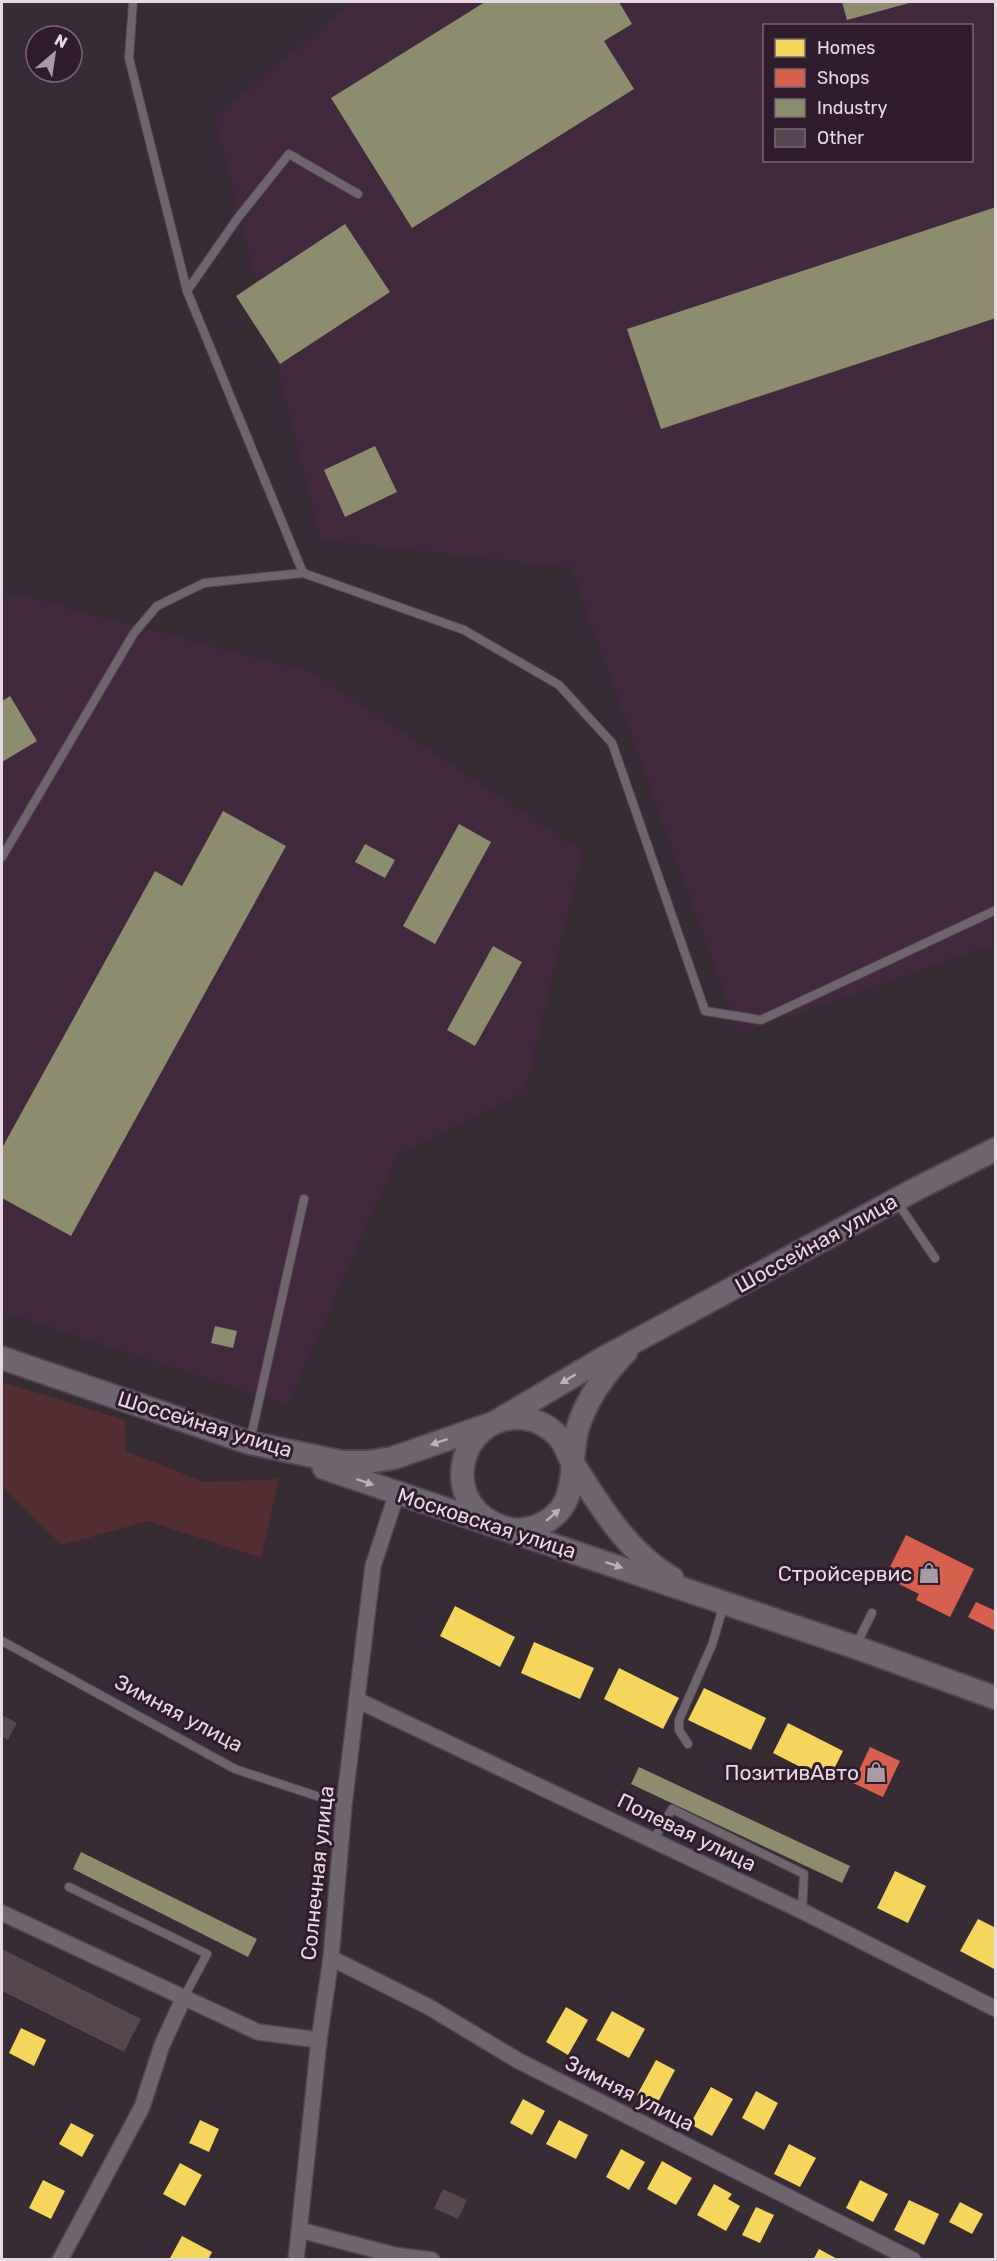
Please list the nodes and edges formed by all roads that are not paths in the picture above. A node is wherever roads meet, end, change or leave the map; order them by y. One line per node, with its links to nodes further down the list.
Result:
1 (133, 2): 3 (lane)
2 (358, 194): 3 (lane)
3 (187, 291): 4 (lane)
4 (303, 573): 5 (lane); 6 (lane)
5 (2, 857)
6 (996, 910)
7 (996, 1149): 9 (main road, Шоссейная улица)
8 (304, 1199): 14 (lane)
9 (896, 1200): 10 (lane); 11 (main road, Шоссейная улица)
10 (935, 1258)
11 (638, 1341): 13 (main road, Шоссейная улица, one-way to 13); 15 (main road, Шоссейная улица)
12 (2, 1358): 14 (main road, Шоссейная улица)
13 (494, 1423): 14 (main road, Шоссейная улица, one-way to 14); 15 (main road, Московская улица); 17 (main road)
14 (250, 1443): 16 (main road, Московская улица, one-way to 16)
15 (572, 1463): 17 (main road, one-way to 15); 18 (main road, Московская улица)
16 (397, 1493): 17 (main road, Московская улица); 23 (street, Солнечная улица)
17 (499, 1526): 18 (main road, Московская улица, one-way to 18)
18 (725, 1603): 21 (main road, Московская улица); 24 (lane)
19 (872, 1613): 21 (lane)
20 (2, 1641): 25 (lane, Зимняя улица)
21 (855, 1647): 22 (main road, Московская улица)
22 (996, 1698)
23 (357, 1700): 25 (street, Солнечная улица); 26 (street, Полевая улица)
24 (688, 1744)
25 (344, 1805): 30 (street, Солнечная улица)
26 (654, 1839): 28 (street, Полевая улица); 28 (lane)
27 (69, 1887): 31 (lane)
28 (802, 1911): 32 (street, Полевая улица)
29 (2, 1913): 31 (street)
30 (331, 1958): 33 (street, Солнечная улица); 38 (street, Зимняя улица)
31 (184, 1997): 33 (street); 35 (street)
32 (996, 2009)
33 (319, 2040): 34 (street, Солнечная улица)
34 (300, 2230): 36 (street, Солнечная улица); 37 (street)
35 (60, 2259)
36 (296, 2259)
37 (432, 2259)
38 (913, 2259)

